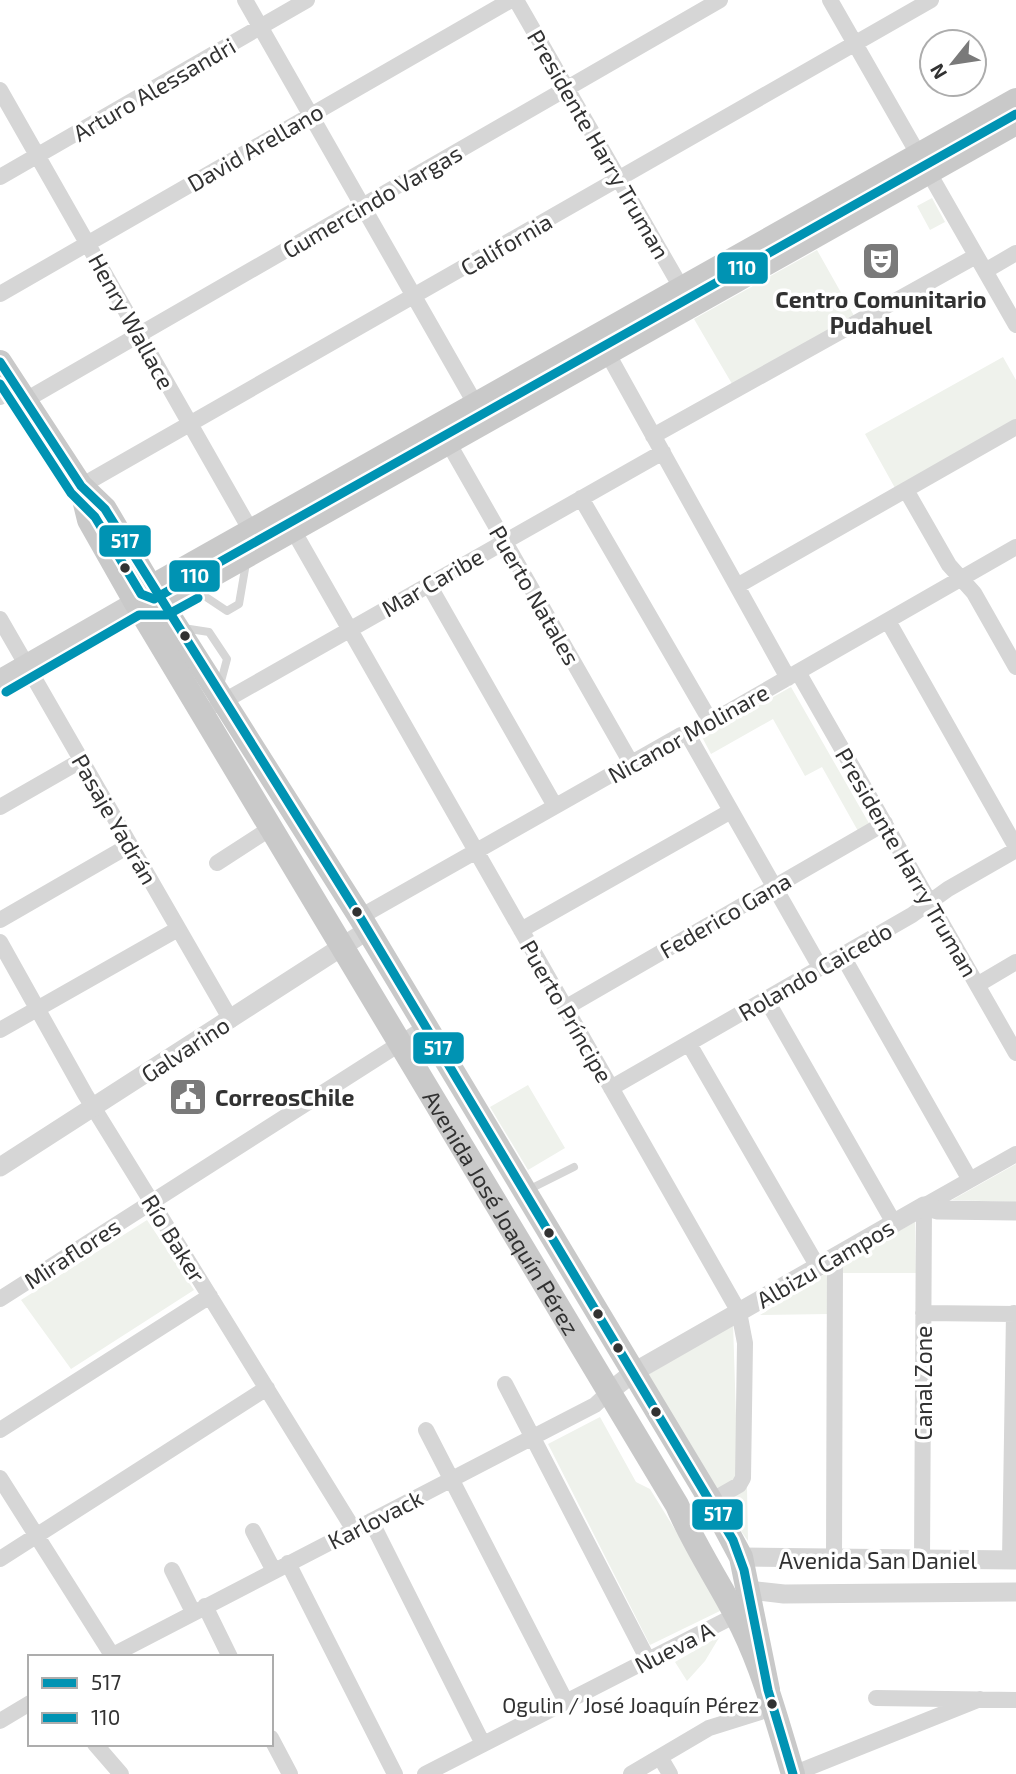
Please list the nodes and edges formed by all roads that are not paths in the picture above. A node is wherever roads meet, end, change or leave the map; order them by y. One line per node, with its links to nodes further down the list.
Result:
1 (245, 0): 7 (street)
2 (307, 0): 7 (street, Arturo Alessandri)
3 (513, 0): 9 (street, Presidente Harry Truman); 12 (street, David Arellano)
4 (720, 0): 9 (street, Gumercindo Vargas)
5 (830, 0): 8 (street)
6 (931, 0): 8 (street, California)
7 (261, 27): 12 (street); 14 (street, Arturo Alessandri)
8 (855, 44): 15 (street); 17 (street, California)
9 (567, 89): 17 (street, Presidente Harry Truman); 18 (street, Gumercindo Vargas)
10 (0, 90): 14 (street, Henry Wallace)
11 (1016, 100): 15 (main road)
12 (311, 115): 18 (street); 19 (street, David Arellano)
13 (1016, 123): 15 (main road)
14 (38, 156): 16 (street, Arturo Alessandri); 19 (street, Henry Wallace)
15 (924, 164): 21 (street); 23 (main road); 28 (main road)
16 (0, 177)
17 (618, 178): 23 (street, Presidente Harry Truman); 25 (street, California)
18 (363, 206): 25 (street); 27 (street, Gumercindo Vargas)
19 (88, 243): 24 (street, David Arellano); 27 (street, Henry Wallace)
20 (1016, 253): 22 (street)
21 (976, 256): 22 (street); 35 (street)
22 (985, 271): 26 (street)
23 (682, 289): 28 (main road)
24 (0, 294)
25 (415, 297): 31 (street); 32 (street, California)
26 (1016, 325)
27 (140, 334): 30 (street, Gumercindo Vargas); 32 (street, Henry Wallace)
28 (603, 344): 31 (main road); 34 (main road); 35 (street, Presidente Harry Truman)
29 (0, 362): 30 (main road, Avenida José Joaquín Pérez)
30 (13, 395): 37 (main road, Avenida José Joaquín Pérez)
31 (476, 405): 34 (main road)
32 (190, 424): 37 (street, California); 41 (street, Henry Wallace)
33 (1016, 427): 38 (street)
34 (443, 434): 40 (main road); 41 (main road); 42 (street, Puerto Natales)
35 (653, 436): 36 (street, Presidente Harry Truman)
36 (663, 452): 39 (street, Mar Caribe); 47 (street, Presidente Harry Truman)
37 (81, 486): 49 (main road, Avenida José Joaquín Pérez)
38 (906, 490): 45 (street); 47 (street)
39 (581, 498): 42 (street, Mar Caribe); 60 (street)
40 (293, 530): 44 (main road); 53 (street, Puerto Príncipe)
41 (251, 531): 44 (street); 49 (main road)
42 (504, 542): 46 (street, Mar Caribe); 63 (street, Puerto Natales)
43 (1016, 547): 45 (street, Nicanor Molinare)
44 (246, 556): 48 (main road); 48 (lane)
45 (961, 579): 51 (street, Nicanor Molinare); 55 (street)
46 (429, 585): 53 (street, Mar Caribe); 64 (street)
47 (737, 586): 56 (street, Presidente Harry Truman)
48 (191, 588): 49 (main road)
49 (150, 598): 52 (main road, Avenida José Joaquín Pérez); 54 (main road); 59 (main road, Avenida José Joaquín Pérez)
50 (0, 619): 54 (street, Pasaje Yadrán)
51 (888, 621): 56 (street, Nicanor Molinare); 70 (street)
52 (178, 627): 58 (main road, Avenida José Joaquín Pérez); 58 (lane)
53 (350, 629): 58 (street, Mar Caribe); 71 (street, Puerto Príncipe)
54 (27, 666): 57 (main road); 62 (street, Pasaje Yadrán)
55 (1016, 667)
56 (793, 675): 60 (street, Nicanor Molinare); 67 (street, Presidente Harry Truman)
57 (0, 681)
58 (221, 696): 59 (street, Mar Caribe); 76 (main road, Avenida José Joaquín Pérez)
59 (203, 713): 68 (main road, Avenida José Joaquín Pérez)
60 (711, 722): 61 (street, Nicanor Molinare)
61 (688, 735): 63 (street, Nicanor Molinare); 66 (street)
62 (82, 760): 65 (street); 69 (street, Pasaje Yadrán)
63 (631, 763): 64 (street, Nicanor Molinare)
64 (555, 806): 71 (street, Nicanor Molinare)
65 (0, 807)
66 (731, 811): 73 (street); 78 (street)
67 (885, 823): 73 (street, Federico Gana); 74 (street, Presidente Harry Truman)
68 (271, 828): 72 (street); 80 (main road, Avenida José Joaquín Pérez)
69 (130, 845): 75 (street); 77 (street, Pasaje Yadrán)
70 (1016, 849): 74 (street, Rolando Caicedo)
71 (476, 851): 76 (street, Nicanor Molinare); 78 (street, Puerto Príncipe)
72 (217, 863)
73 (774, 887): 83 (street); 86 (street, Federico Gana)
74 (930, 902): 81 (street, Rolando Caicedo); 84 (street, Presidente Harry Truman)
75 (0, 920)
76 (364, 924): 80 (street, Galvarino); 89 (main road, Avenida José Joaquín Pérez)
77 (178, 929): 87 (street); 88 (street, Pasaje Yadrán)
78 (522, 930): 86 (street, Puerto Príncipe)
79 (0, 942): 87 (street, Río Baker)
80 (344, 946): 88 (street, Galvarino); 91 (main road, Avenida José Joaquín Pérez)
81 (842, 955): 83 (street, Rolando Caicedo); 101 (street)
82 (1016, 962): 84 (street)
83 (820, 967): 85 (street, Rolando Caicedo)
84 (977, 985): 93 (street, Presidente Harry Truman)
85 (766, 999): 92 (street, Rolando Caicedo); 106 (street)
86 (565, 1008): 94 (street, Puerto Príncipe)
87 (38, 1009): 90 (street); 95 (street, Río Baker)
88 (231, 1020): 95 (street, Galvarino)
89 (426, 1027): 91 (street, Miraflores); 96 (main road, Avenida José Joaquín Pérez)
90 (0, 1030)
91 (401, 1042): 100 (main road, Avenida José Joaquín Pérez); 103 (street, Miraflores)
92 (689, 1044): 94 (street, Rolando Caicedo); 107 (street)
93 (1016, 1053)
94 (611, 1088): 110 (street, Puerto Príncipe)
95 (93, 1107): 98 (street, Galvarino); 103 (street, Río Baker)
96 (502, 1152): 100 (main road); 102 (main road, Avenida José Joaquín Pérez)
97 (1016, 1154): 101 (street, Albizu Campos)
98 (0, 1167)
99 (574, 1167): 102 (lane)
100 (475, 1168): 116 (main road, Avenida José Joaquín Pérez)
101 (970, 1180): 104 (street, Albizu Campos)
102 (526, 1191): 113 (main road, Avenida José Joaquín Pérez)
103 (152, 1202): 108 (street, Río Baker); 109 (street, Miraflores)
104 (924, 1206): 105 (street); 106 (street, Albizu Campos); 111 (street, Canal Zone)
105 (1016, 1211)
106 (894, 1223): 107 (street, Albizu Campos)
107 (827, 1262): 110 (street, Albizu Campos); 130 (street)
108 (210, 1296): 115 (street, Río Baker); 117 (street)
109 (0, 1299)
110 (739, 1312): 113 (street, Albizu Campos); 122 (street, Puerto Príncipe)
111 (923, 1313): 112 (street); 131 (street, Canal Zone)
112 (1015, 1314): 132 (street)
113 (634, 1372): 116 (street, Karlovack); 122 (main road, Avenida José Joaquín Pérez)
114 (505, 1384): 119 (street)
115 (267, 1388): 125 (street, Río Baker); 127 (street)
116 (609, 1392): 119 (street, Karlovack); 123 (main road, Avenida José Joaquín Pérez)
117 (0, 1430)
118 (426, 1430): 121 (street)
119 (532, 1438): 121 (street, Karlovack); 142 (street)
120 (0, 1478): 127 (street)
121 (452, 1479): 124 (street, Karlovack); 147 (street)
122 (711, 1501): 128 (main road, Avenida José Joaquín Pérez)
123 (677, 1505): 135 (main road); 138 (main road, Avenida José Joaquín Pérez)
124 (370, 1521): 125 (street, Karlovack); 151 (street)
125 (354, 1530): 133 (street, Karlovack)
126 (253, 1531): 133 (street)
127 (37, 1535): 129 (street); 139 (street)
128 (741, 1558): 130 (street, Avenida San Daniel); 135 (main road, Avenida José Joaquín Pérez)
129 (0, 1559)
130 (834, 1560): 131 (street, Avenida San Daniel)
131 (922, 1560): 132 (street, Avenida San Daniel)
132 (1013, 1560)
133 (281, 1567): 137 (street, Karlovack); 156 (street)
134 (172, 1570): 137 (street)
135 (748, 1590): 136 (street, Avenida San Daniel); 144 (main road, Avenida José Joaquín Pérez)
136 (1016, 1592)
137 (199, 1609): 140 (street, Karlovack); 141 (street)
138 (736, 1615): 142 (street, Nueva A); 144 (main road, Avenida José Joaquín Pérez)
139 (109, 1655)
140 (112, 1655)
141 (229, 1655)
142 (648, 1660): 147 (street, Nueva A)
143 (876, 1698): 145 (street)
144 (771, 1699): 153 (street); 160 (main road, Avenida José Joaquín Pérez)
145 (980, 1699): 146 (street); 160 (street)
146 (1016, 1700)
147 (566, 1702): 151 (street, Nueva A)
148 (28, 1704): 149 (street)
149 (0, 1721)
150 (273, 1742): 155 (street)
151 (483, 1744): 157 (street, Nueva A)
152 (97, 1746): 154 (street)
153 (660, 1757): 158 (street); 159 (street)
154 (121, 1774)
155 (289, 1774)
156 (395, 1774)
157 (425, 1774)
158 (631, 1774)
159 (670, 1774)
160 (793, 1774)

